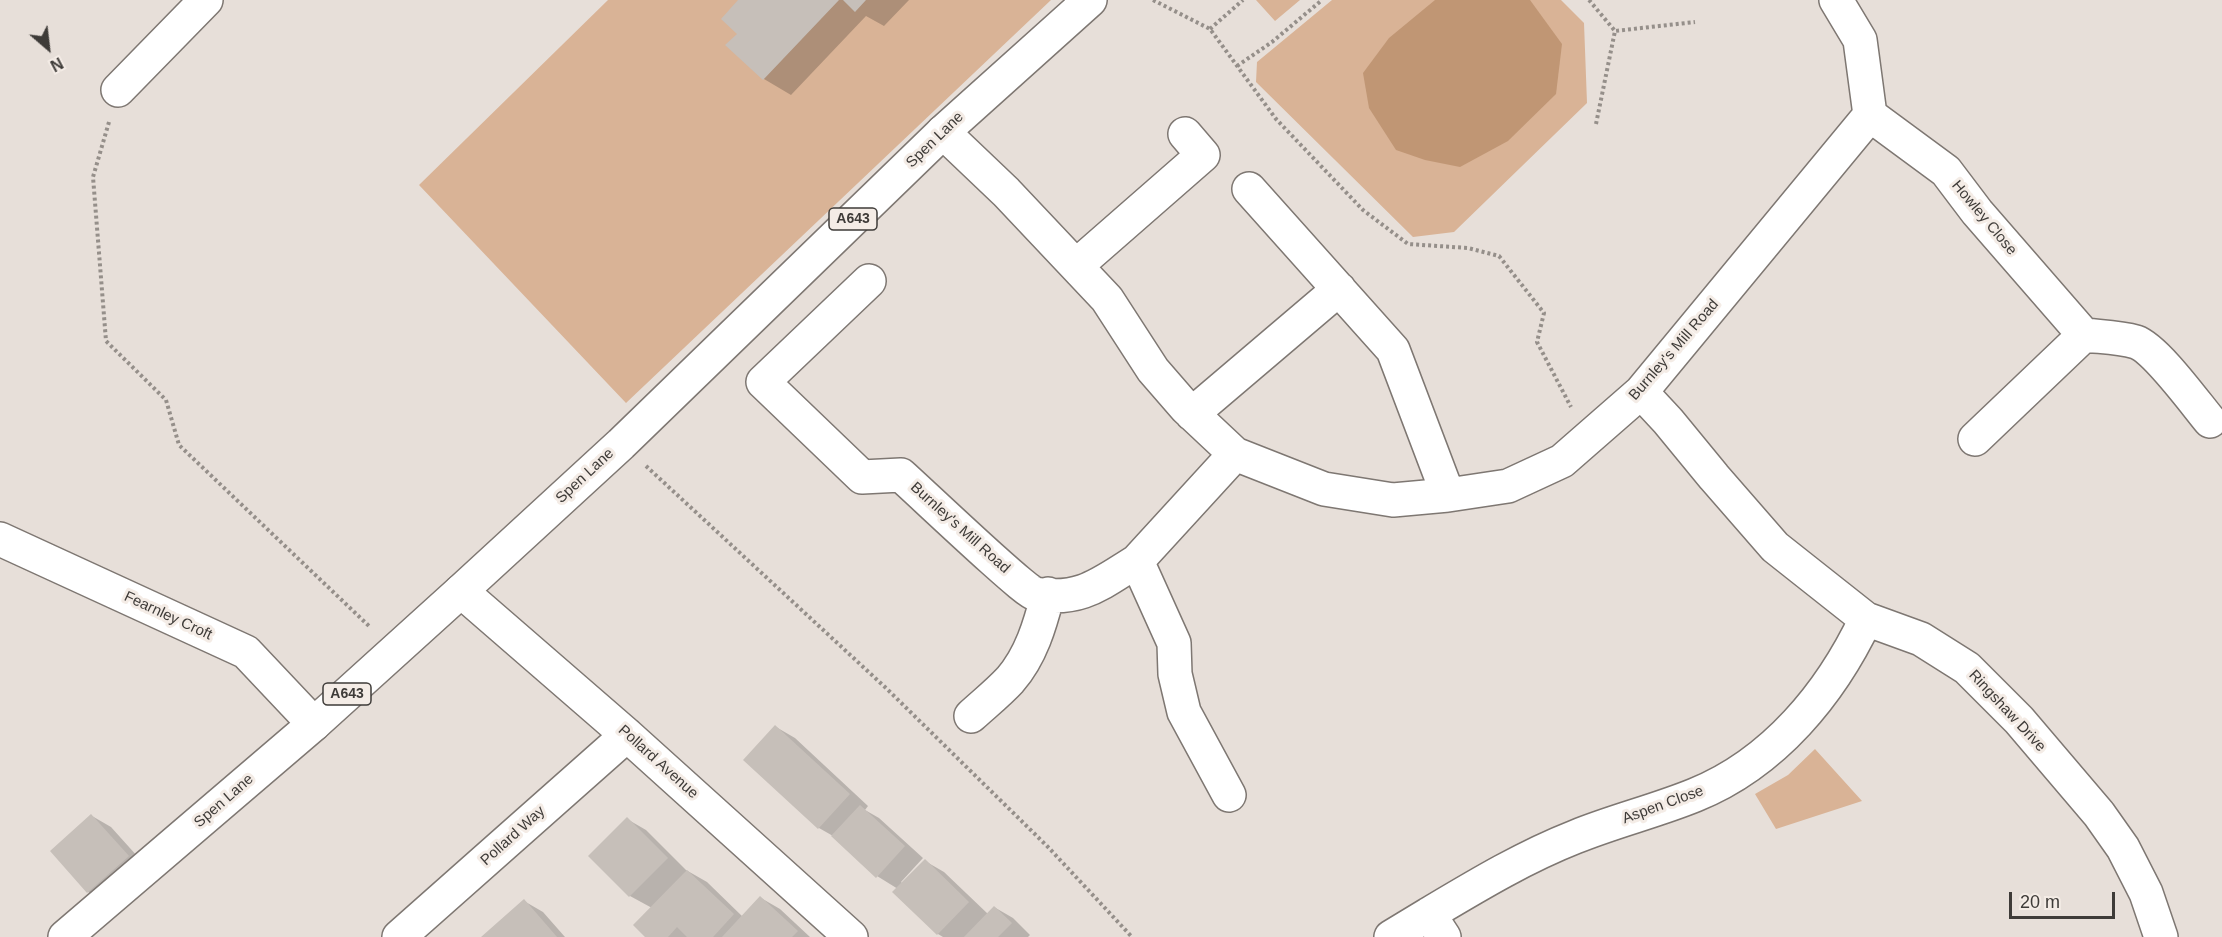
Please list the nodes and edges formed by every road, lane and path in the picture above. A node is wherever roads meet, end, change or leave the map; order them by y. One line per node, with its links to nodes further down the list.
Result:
1 (206, 0): 12 (street)
2 (1090, 0): 15 (street, Spen Lane / A643)
3 (1153, 0): 9 (path)
4 (1243, 0): 9 (path)
5 (1322, 0): 11 (path)
6 (1589, 0): 10 (path)
7 (1836, 0): 13 (street)
8 (1695, 22): 10 (path)
9 (1210, 29): 11 (path)
10 (1615, 31): 14 (path)
11 (1237, 66): 25 (path)
12 (118, 90): 35 (path)
13 (1870, 115): 21 (street, Howley Close); 22 (street, Burnley's Mill Road)
14 (1596, 124)
15 (943, 132): 18 (street, Burnley's Mill Road); 27 (street, Spen Lane / A643)
16 (1185, 134): 18 (street)
17 (1250, 189): 20 (street)
18 (1076, 266): 23 (street, Burnley's Mill Road)
19 (869, 281): 33 (street, Burnley's Mill Road)
20 (1339, 289): 23 (street); 29 (street)
21 (2084, 335): 24 (street); 26 (street)
22 (1641, 392): 25 (street, Burnley's Mill Road); 34 (street, Ringshaw Drive)
23 (1192, 414): 28 (street, Burnley's Mill Road)
24 (2210, 421)
25 (1588, 439): 29 (street, Burnley's Mill Road)
26 (1975, 439)
27 (621, 444): 32 (street, Spen Lane / A643); 44 (path)
28 (1235, 454): 29 (street, Burnley's Mill Road); 31 (street, Burnley's Mill Road)
29 (1448, 495)
30 (0, 539): 37 (street, Fearnley Croft)
31 (1137, 561): 33 (street, Burnley's Mill Road); 39 (street)
32 (461, 591): 35 (street, Spen Lane / A643); 38 (street, Pollard Avenue)
33 (1048, 594): 36 (street)
34 (1866, 619): 40 (street, Aspen Close); 46 (street, Ringshaw Drive)
35 (395, 651): 37 (street, Spen Lane / A643)
36 (972, 716)
37 (314, 724): 41 (street, Spen Lane / A643)
38 (627, 735): 42 (street, Pollard Way); 43 (street, Pollard Avenue)
39 (1229, 795)
40 (1436, 925): 45 (street, Aspen Close)
41 (66, 937)
42 (399, 937)
43 (851, 937)
44 (1132, 937)
45 (1391, 937)
46 (2161, 937)

